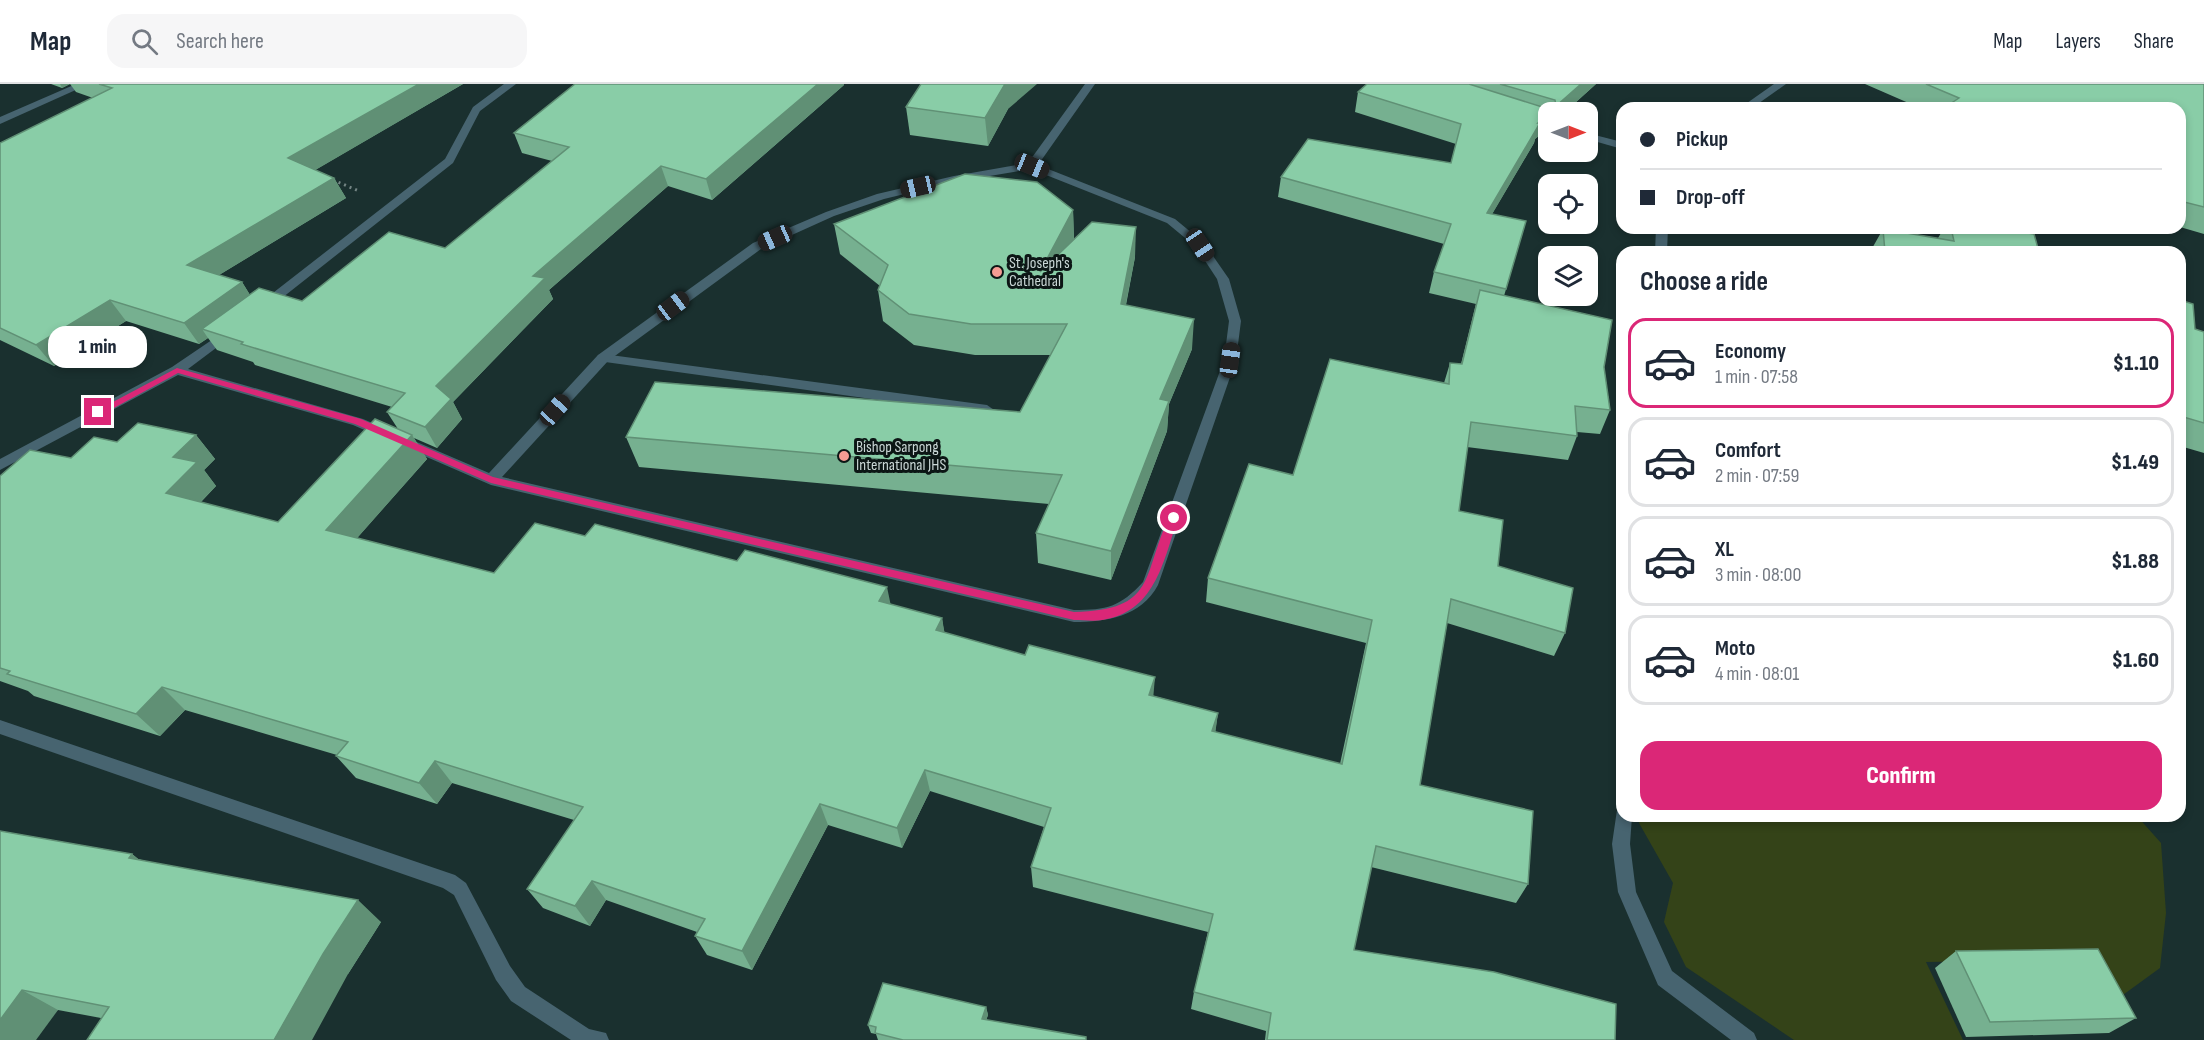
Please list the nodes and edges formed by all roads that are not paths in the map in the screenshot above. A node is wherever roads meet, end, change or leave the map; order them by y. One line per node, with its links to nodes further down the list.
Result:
1 (84, 84): 6 (street)
2 (512, 84): 10 (street)
3 (1090, 84): 9 (street)
4 (1781, 84): 5 (street)
5 (1754, 102)
6 (0, 121)
7 (1598, 139): 8 (street)
8 (1616, 144)
9 (1032, 166): 12 (street); 16 (street)
10 (253, 314)
11 (234, 328): 13 (street)
12 (603, 358): 14 (street); 16 (street)
13 (177, 370): 15 (street); 16 (street)
14 (987, 411)
15 (0, 465)
16 (491, 480)
17 (0, 728): 19 (street)
18 (1623, 822): 20 (street)
19 (590, 1039)
20 (1747, 1040)

